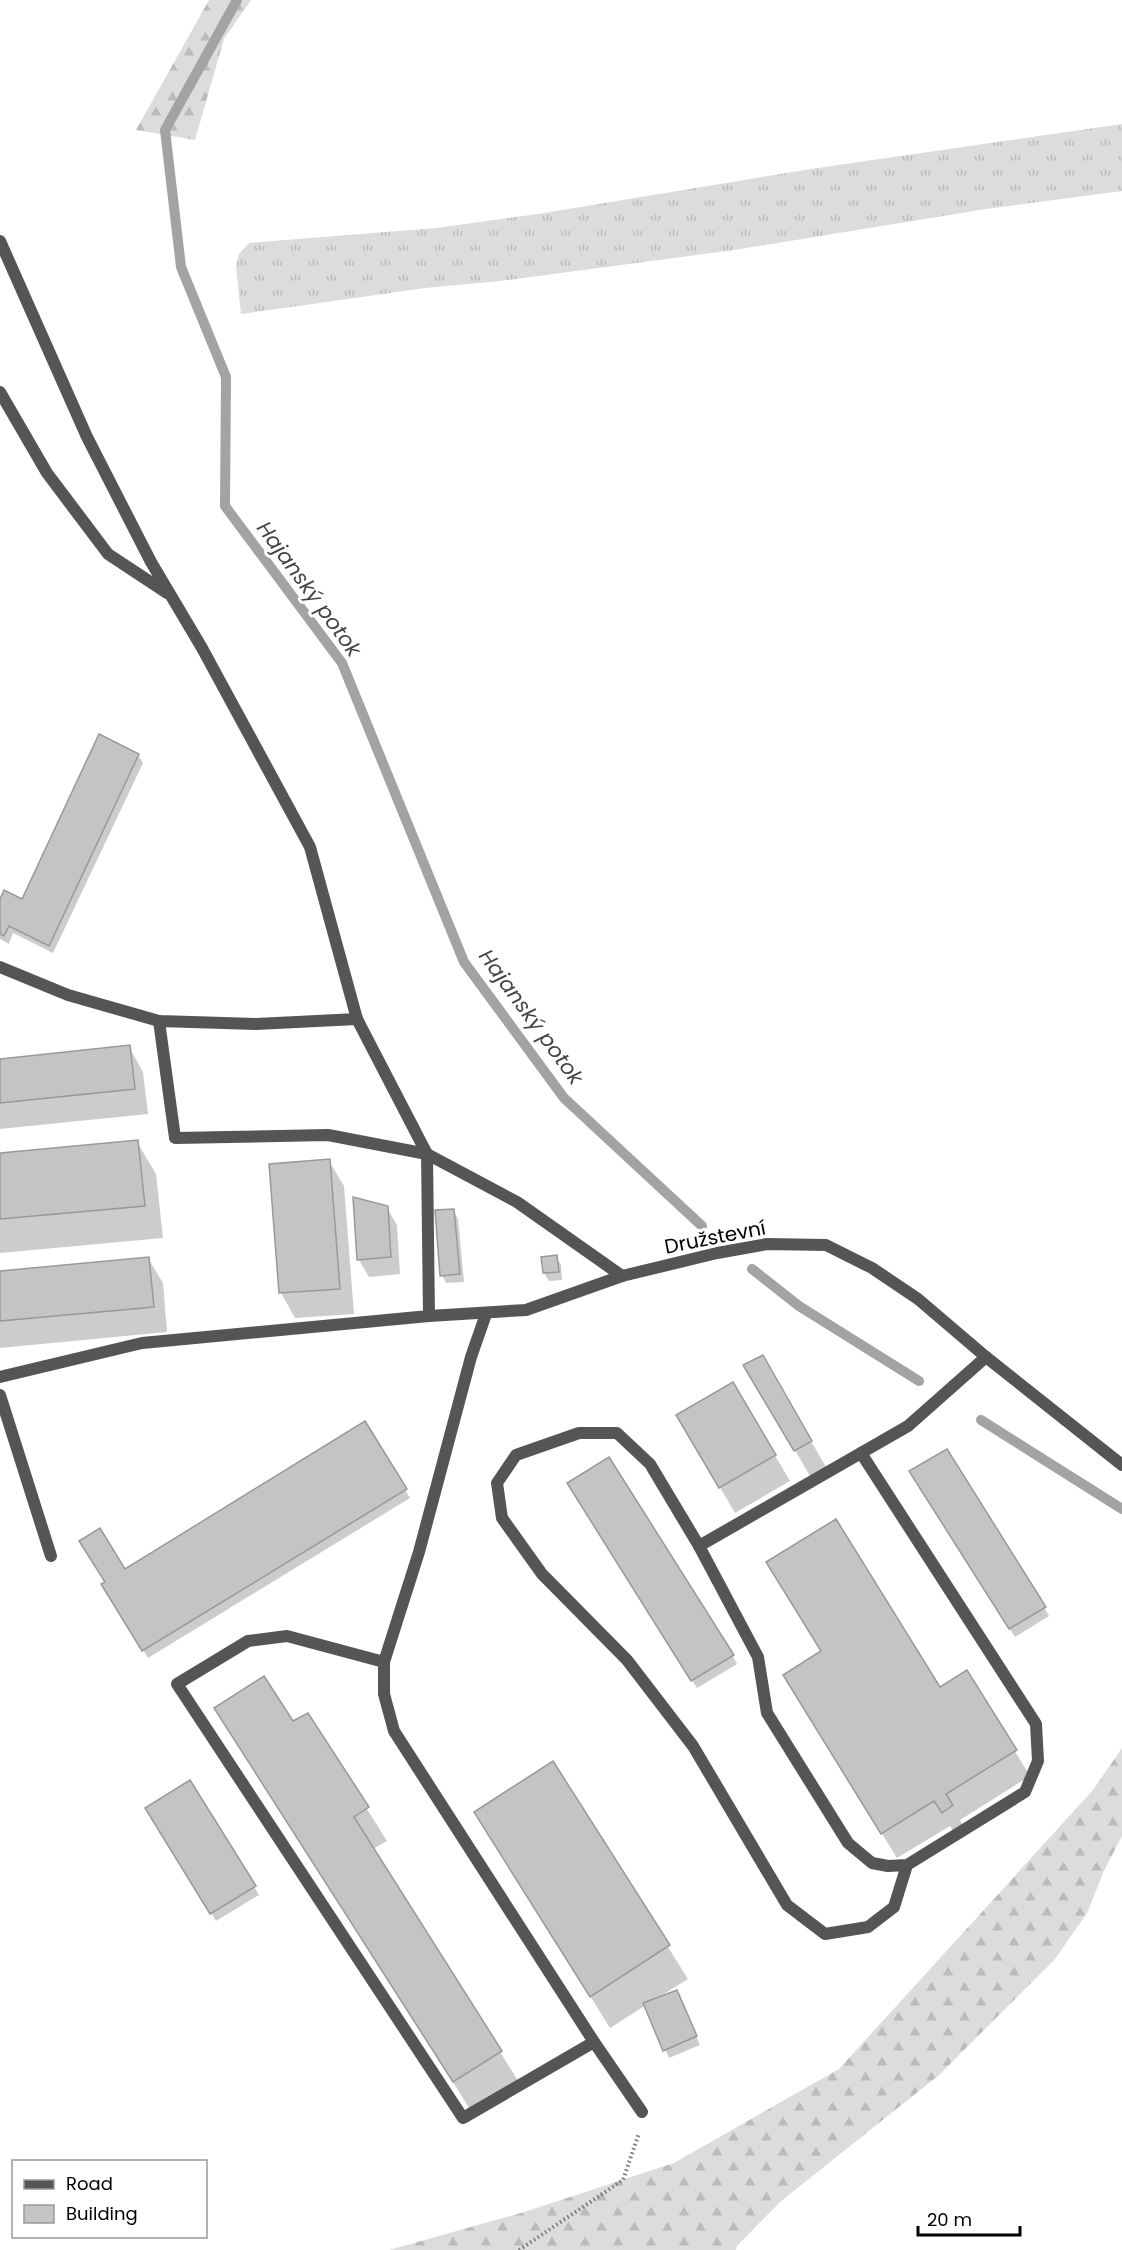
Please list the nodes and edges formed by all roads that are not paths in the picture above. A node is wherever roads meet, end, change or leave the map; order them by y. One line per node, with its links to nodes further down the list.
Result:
1 (0, 241): 3 (street)
2 (0, 392): 3 (street)
3 (171, 595): 5 (street)
4 (0, 967): 6 (street)
5 (357, 1018): 6 (street); 7 (street)
6 (159, 1021): 7 (street)
7 (427, 1154): 8 (street); 10 (street)
8 (622, 1276): 9 (street, Družstevní); 11 (street, Družstevní)
9 (486, 1314): 10 (street, Družstevní); 18 (street)
10 (429, 1316): 12 (street, Družstevní)
11 (986, 1358): 14 (street); 15 (street, Družstevní)
12 (0, 1377)
13 (0, 1395): 17 (street)
14 (861, 1453): 16 (street); 19 (street)
15 (1122, 1465)
16 (699, 1545): 19 (street); 19 (street)
17 (51, 1556)
18 (384, 1662): 20 (street); 20 (street)
19 (907, 1865)
20 (594, 2042): 21 (street)
21 (642, 2112)

